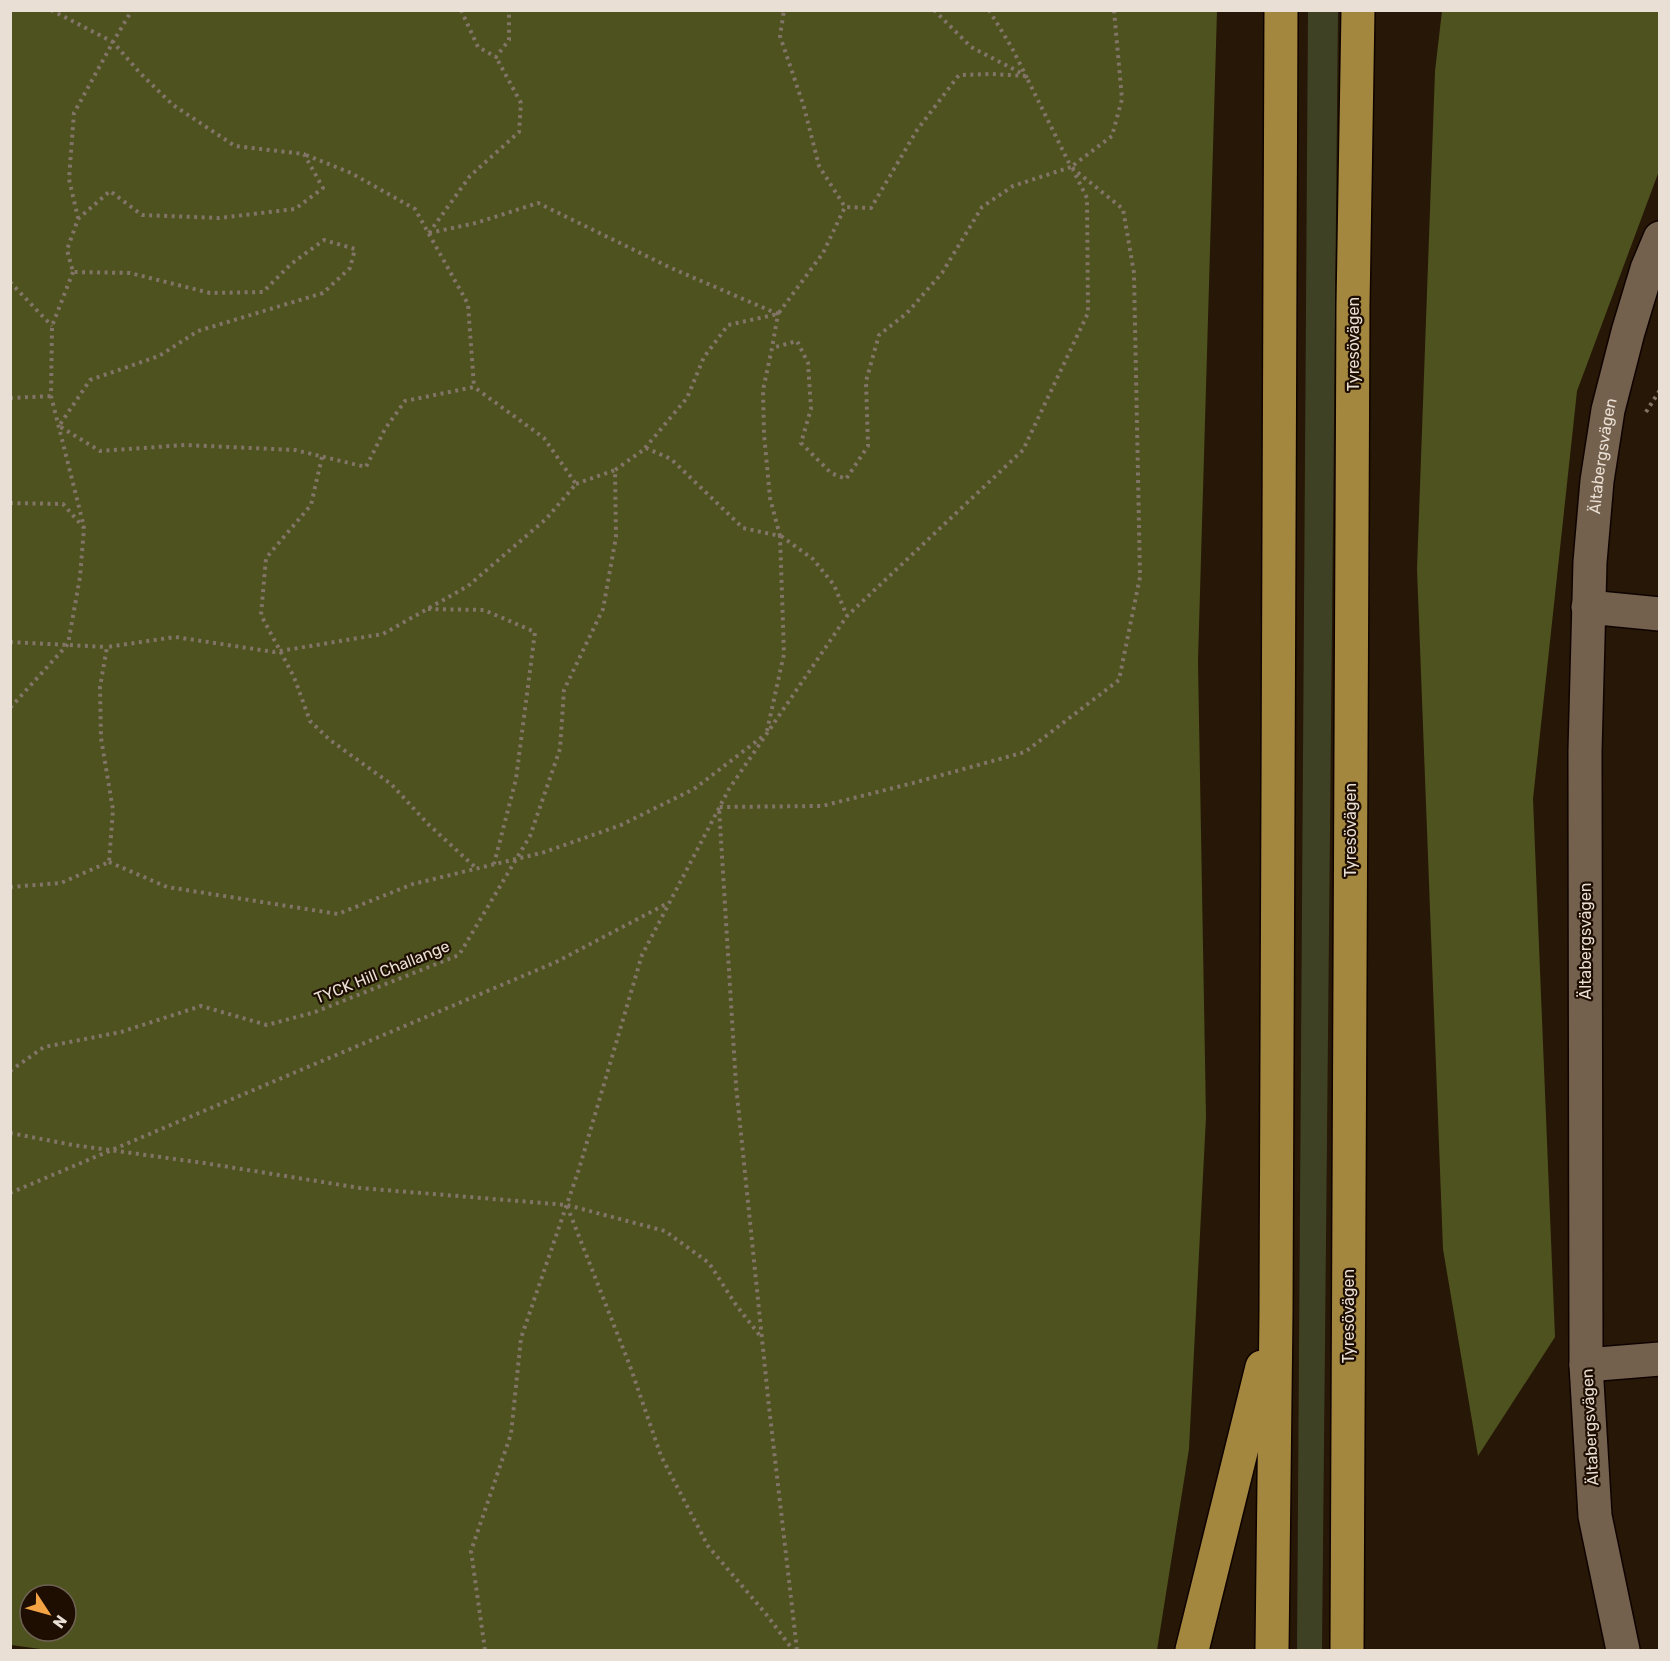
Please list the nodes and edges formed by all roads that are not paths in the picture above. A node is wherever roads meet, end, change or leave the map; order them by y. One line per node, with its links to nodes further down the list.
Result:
1 (1281, 10): 6 (highway)
2 (1358, 10): 11 (highway, Tyresövägen)
3 (1659, 238): 4 (street, Ältabergsvägen)
4 (1588, 607): 5 (street); 8 (street, Ältabergsvägen)
5 (1659, 614)
6 (1276, 1313): 9 (highway); 10 (highway)
7 (1659, 1359): 8 (street)
8 (1586, 1365): 12 (street, Ältabergsvägen)
9 (1192, 1650)
10 (1272, 1650)
11 (1347, 1650)
12 (1623, 1650)

